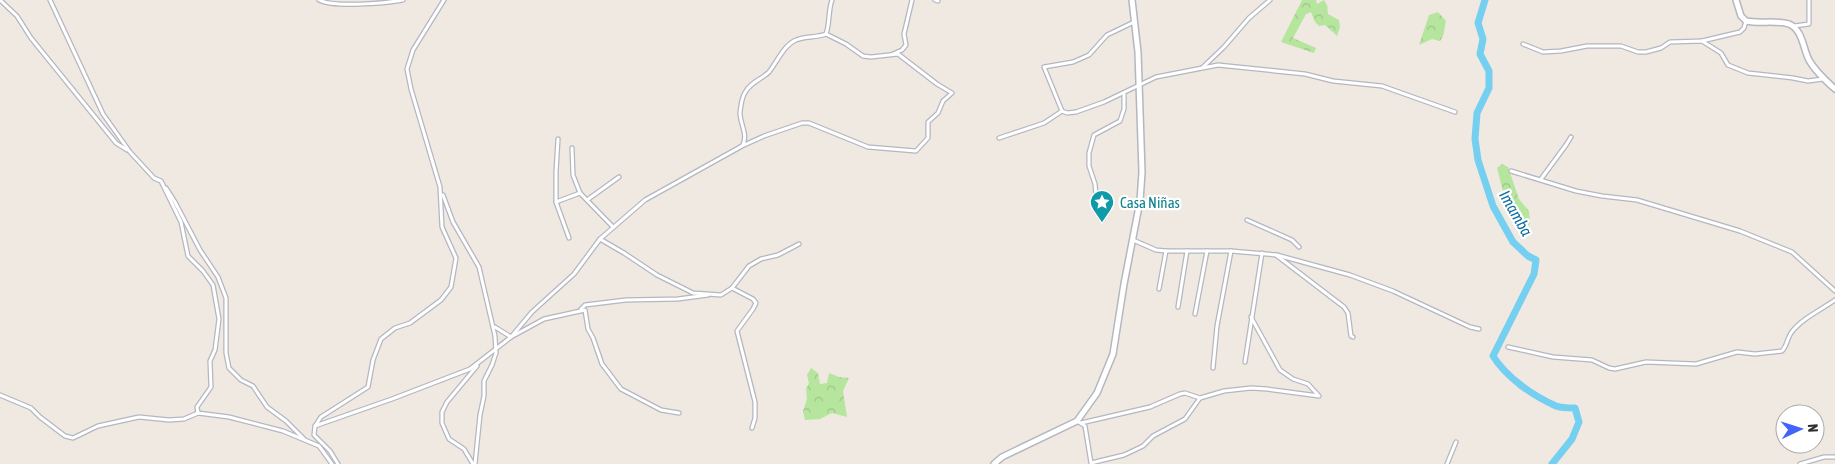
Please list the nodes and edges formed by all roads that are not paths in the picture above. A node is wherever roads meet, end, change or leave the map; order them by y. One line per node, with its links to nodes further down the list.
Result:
1 (0, 0): 31 (street)
2 (50, 0): 31 (street)
3 (319, 0): 4 (street)
4 (403, 0)
5 (444, 0): 36 (street)
6 (832, 0): 15 (street)
7 (912, 0): 18 (street)
8 (1132, 0): 13 (street)
9 (1270, 0): 19 (street)
10 (1736, 0): 12 (street)
11 (1809, 0): 14 (street)
12 (1746, 21): 14 (street); 16 (street)
13 (1134, 22): 21 (street); 24 (street)
14 (1793, 26): 20 (street)
15 (826, 34): 18 (street); 29 (street)
16 (1702, 41): 17 (street); 20 (street)
17 (1523, 44)
18 (892, 54): 29 (street)
19 (1203, 67): 21 (street); 25 (street)
20 (1824, 79): 22 (street)
21 (1138, 87): 23 (street); 45 (street)
22 (1835, 89)
23 (1124, 93): 24 (street); 40 (street)
24 (1062, 111): 27 (street)
25 (1455, 112)
26 (1570, 137): 34 (street)
27 (999, 138)
28 (558, 139): 39 (street)
29 (742, 146): 42 (street)
30 (572, 148): 37 (street)
31 (130, 152): 35 (street)
32 (1511, 170): 34 (street)
33 (619, 177): 38 (street)
34 (1540, 179): 56 (street)
35 (161, 181): 74 (street); 79 (street)
36 (440, 187): 63 (street); 77 (street)
37 (580, 193): 38 (street); 39 (street)
38 (587, 200): 42 (street)
39 (556, 202): 43 (street)
40 (1101, 203)
41 (1247, 220): 47 (street)
42 (612, 227): 44 (street)
43 (569, 238)
44 (600, 239): 57 (street); 65 (street)
45 (1132, 240): 49 (street); 76 (street)
46 (799, 244): 54 (street)
47 (1299, 247)
48 (1207, 250): 50 (street); 51 (street); 61 (street)
49 (1166, 251): 50 (street); 55 (street)
50 (1186, 251): 59 (street)
51 (1231, 251): 52 (street); 71 (street)
52 (1262, 253): 53 (street); 62 (street)
53 (1275, 255): 64 (street); 66 (street)
54 (732, 288): 57 (street); 78 (street)
55 (1159, 289)
56 (1835, 291)
57 (716, 294): 60 (street)
58 (1835, 300): 67 (street)
59 (1178, 307)
60 (581, 310): 65 (street); 75 (street)
61 (1194, 314)
62 (1251, 317): 70 (street); 73 (street)
63 (494, 327): 65 (street); 68 (street)
64 (1479, 329)
65 (511, 337): 68 (street)
66 (1353, 337)
67 (1508, 347)
68 (496, 348): 69 (street); 84 (street)
69 (484, 358): 77 (street); 84 (street)
70 (1245, 362)
71 (1213, 368)
72 (0, 395): 74 (street)
73 (1200, 398): 76 (street); 76 (street)
74 (198, 413): 79 (street)
75 (679, 413)
76 (1079, 422): 85 (street)
77 (315, 426): 83 (street)
78 (752, 428)
79 (305, 440): 82 (street)
80 (1456, 442): 86 (street)
81 (1835, 457): 87 (street)
82 (332, 464)
83 (338, 464)
84 (474, 464)
85 (994, 464)
86 (1447, 464)
87 (1800, 464)

